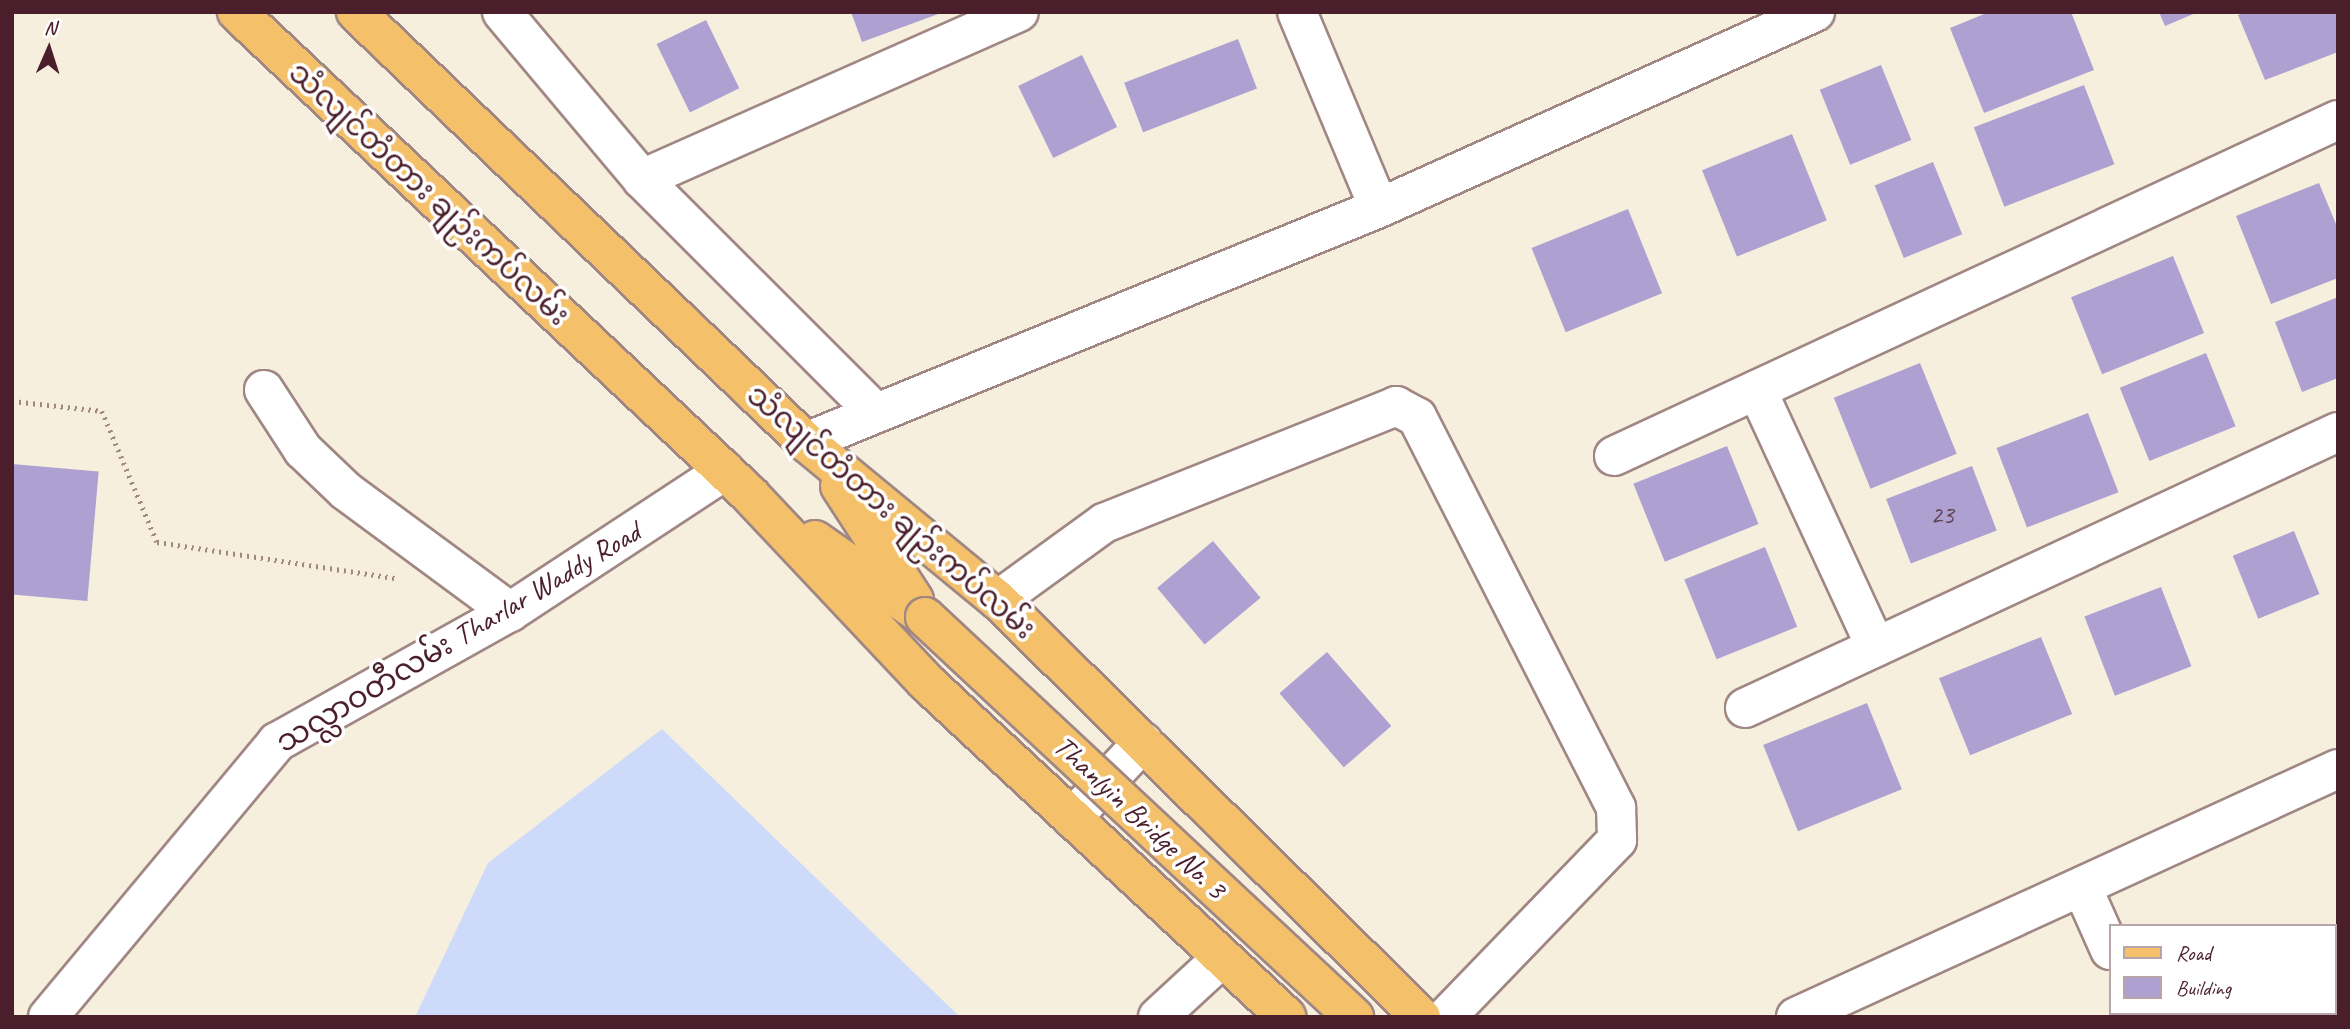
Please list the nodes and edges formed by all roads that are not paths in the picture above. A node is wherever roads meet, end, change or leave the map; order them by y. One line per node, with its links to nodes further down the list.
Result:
1 (237, 12): 16 (main road, သံလျင်တံတား ချဉ်းကပ်လမ်း)
2 (502, 12): 8 (street)
3 (1019, 12): 8 (street)
4 (1297, 12): 9 (street)
5 (1815, 12): 9 (street)
6 (361, 14): 14 (main road, သံလျင်တံတား ချဉ်းကပ်လမ်း)
7 (2338, 120): 11 (street)
8 (642, 179): 12 (street)
9 (1379, 208): 12 (street)
10 (264, 390): 18 (street)
11 (1757, 390): 15 (street); 20 (street)
12 (875, 412): 14 (street)
13 (2338, 432): 20 (street)
14 (813, 449): 17 (main road, သံလျင်တံတား ချဉ်းကပ်လမ်း); 19 (main road)
15 (1614, 456)
16 (737, 483): 18 (street, သလ္လာဝတီလမ်း Tharlar Waddy Road); 19 (main road); 24 (main road, သံလျင်တံတား ချဉ်းကပ်လမ်း)
17 (998, 600): 22 (main road, သံလျင်တံတား ချဉ်းကပ်လမ်း); 33 (street)
18 (510, 612): 28 (street, သလ္လာဝတီလမ်း Tharlar Waddy Road)
19 (925, 617): 31 (main road, Thanlyin Bridge No. 3, bridge)
20 (1876, 647): 21 (street)
21 (1745, 708)
22 (1143, 743): 24 (street); 32 (main road, သံလျင်တံတား ချဉ်းကပ်လမ်း)
23 (2338, 769): 25 (street)
24 (1072, 818): 27 (main road, သံလျင်တံတား ချဉ်းကပ်လမ်း)
25 (2082, 887): 26 (street); 34 (street)
26 (2108, 946)
27 (1222, 958): 29 (street); 30 (main road, သံလျင်တံတား ချဉ်းကပ်လမ်း)
28 (48, 1017)
29 (1158, 1017)
30 (1286, 1017)
31 (1354, 1017)
32 (1421, 1017)
33 (1446, 1017)
34 (1796, 1017)

